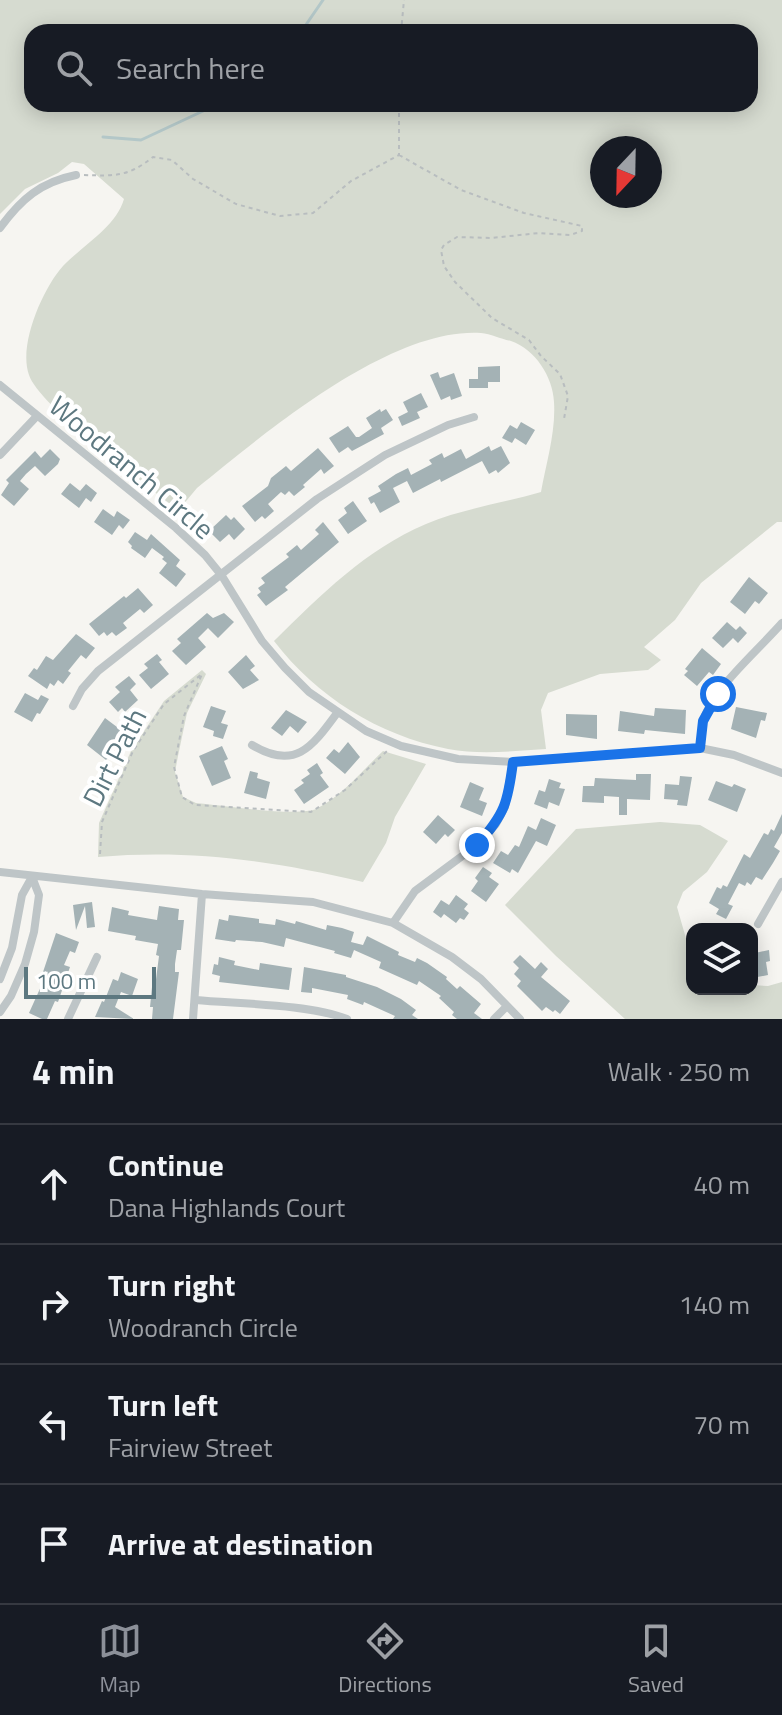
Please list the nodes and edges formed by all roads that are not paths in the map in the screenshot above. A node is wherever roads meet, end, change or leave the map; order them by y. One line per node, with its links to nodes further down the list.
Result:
1 (76, 175): 2 (street)
2 (0, 228)
3 (0, 385): 4 (street, Woodranch Circle)
4 (36, 417): 6 (street); 7 (street, Woodranch Circle)
5 (474, 417): 7 (street)
6 (0, 455)
7 (222, 576): 9 (street); 10 (street, Woodranch Circle)
8 (782, 623): 12 (street)
9 (73, 706)
10 (337, 713): 11 (street); 13 (street, Woodranch Circle)
11 (252, 745)
12 (700, 748): 13 (street, Woodranch Circle); 14 (street, Woodranch Circle)
13 (513, 762): 19 (street)
14 (782, 773)
15 (0, 872): 16 (street)
16 (32, 877): 18 (street); 22 (street); 25 (street)
17 (782, 882): 20 (street)
18 (202, 894): 19 (street); 23 (street)
19 (393, 923): 24 (street)
20 (758, 924)
21 (97, 957): 27 (street)
22 (0, 979)
23 (196, 1000): 26 (street); 28 (street)
24 (507, 1006): 30 (street); 31 (street)
25 (0, 1012)
26 (304, 1015): 29 (street)
27 (68, 1019)
28 (193, 1019)
29 (347, 1019)
30 (494, 1019)
31 (520, 1019)

